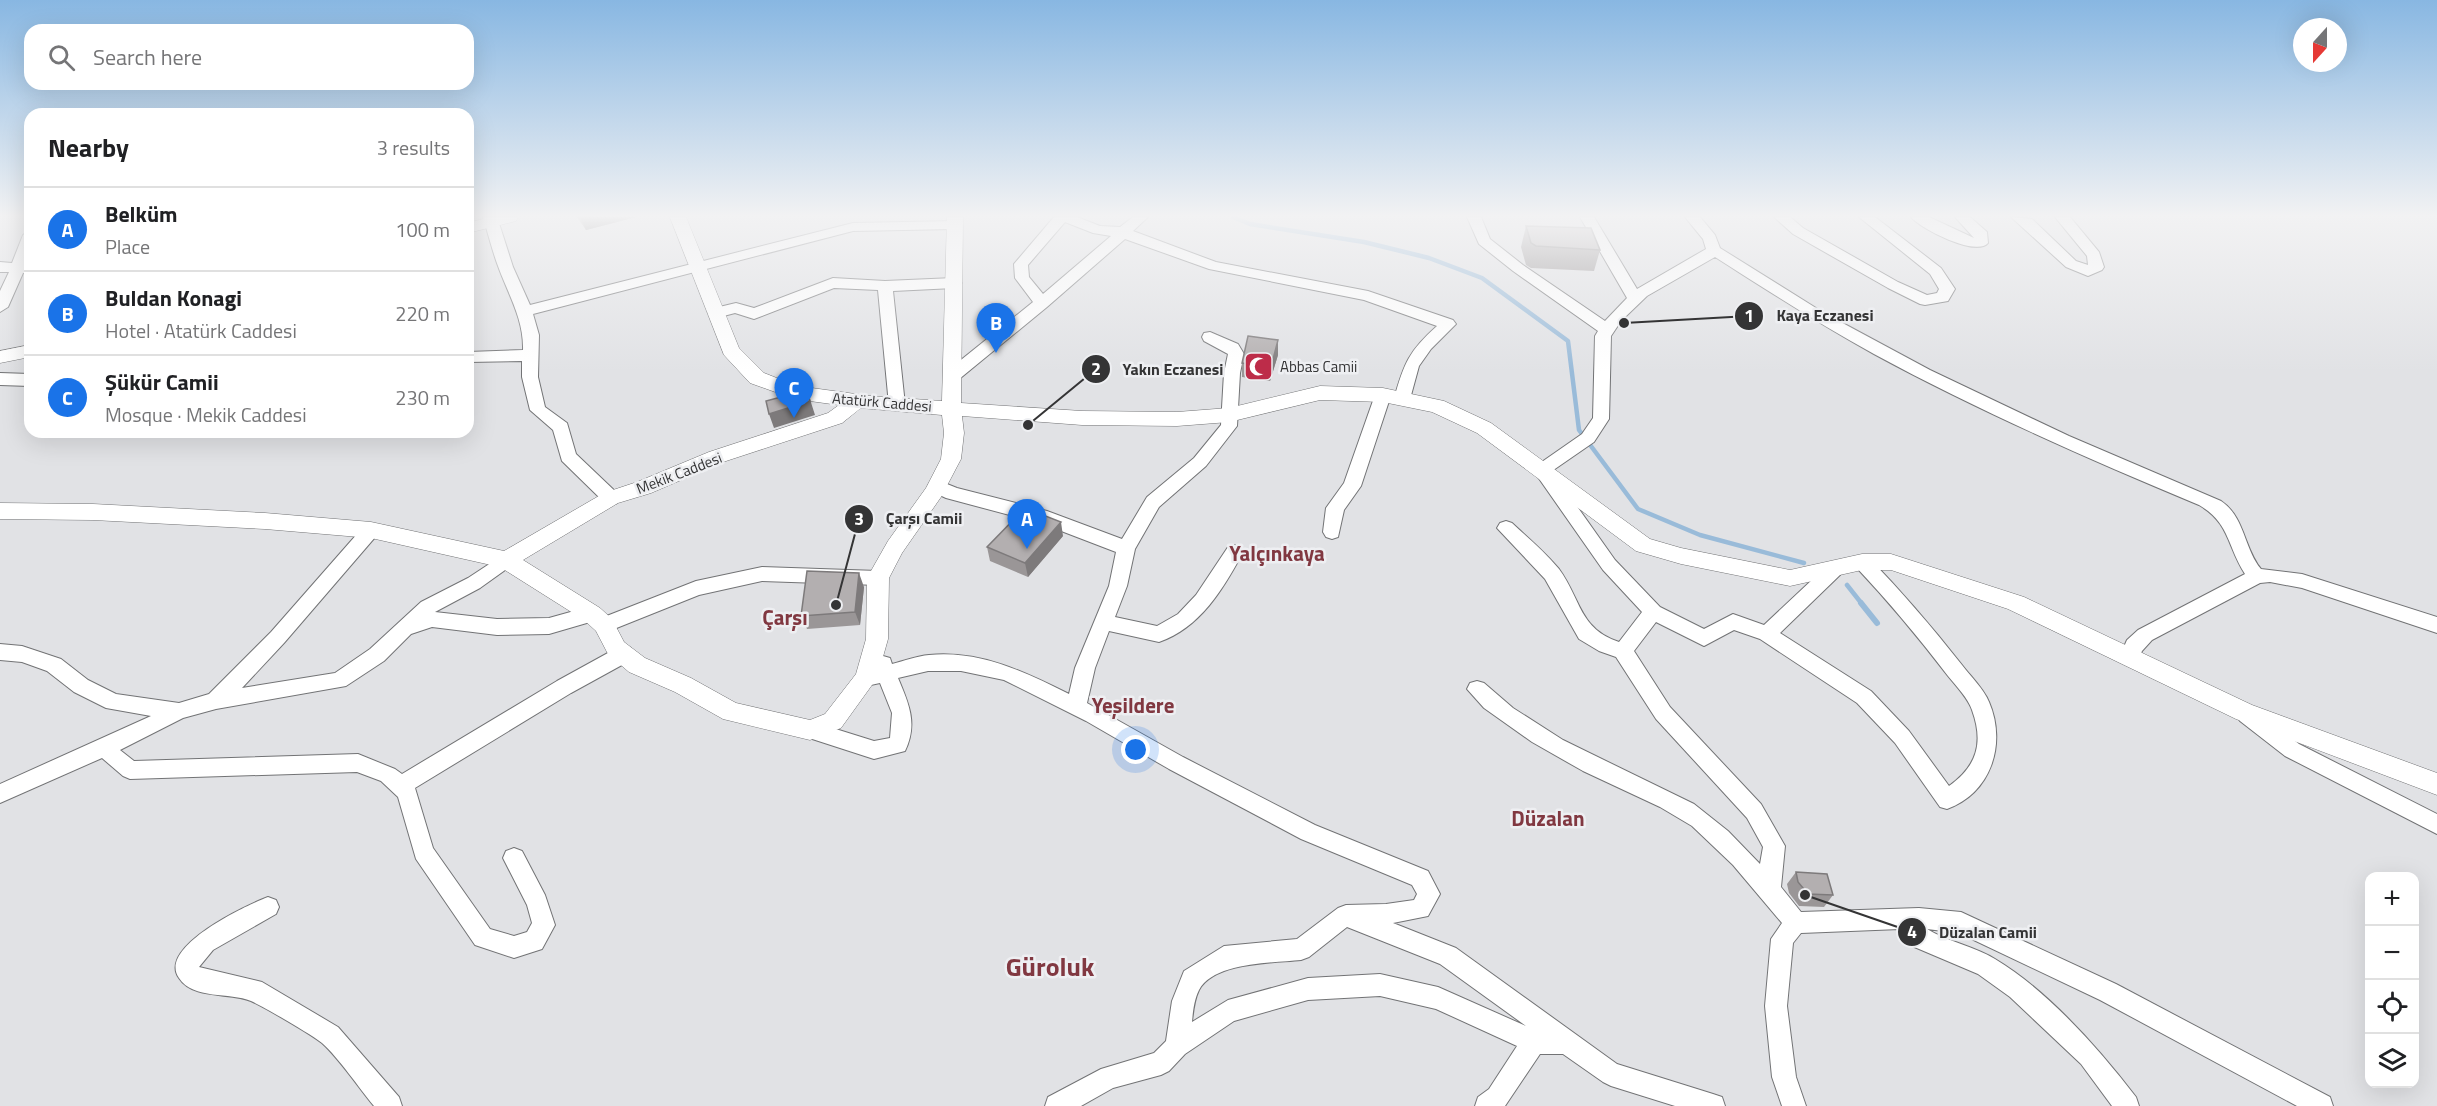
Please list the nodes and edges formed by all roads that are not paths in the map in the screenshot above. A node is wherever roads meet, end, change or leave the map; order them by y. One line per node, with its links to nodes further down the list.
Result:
1 (24, 269): 19 (street)
2 (507, 269): 20 (street)
3 (687, 269): 20 (street)
4 (698, 269): 21 (street, Atatürk Caddesi)
5 (954, 269): 15 (street)
6 (1021, 269): 18 (street)
7 (1080, 269): 18 (street)
8 (1228, 269): 31 (street)
9 (1519, 269): 22 (street)
10 (1617, 269): 17 (street)
11 (1686, 269): 17 (street)
12 (1745, 269): 48 (street)
13 (1864, 269): 14 (street)
14 (1933, 269)
15 (954, 283): 16 (street); 28 (street)
16 (885, 286): 21 (street); 33 (street)
17 (1635, 299): 22 (street)
18 (1042, 303): 28 (street)
19 (0, 307)
20 (525, 311): 25 (street)
21 (716, 313): 32 (street, Atatürk Caddesi)
22 (1607, 330): 36 (street)
23 (1210, 337): 35 (street)
24 (24, 352): 26 (street)
25 (530, 355): 27 (street); 38 (street)
26 (0, 357)
27 (474, 357)
28 (952, 376): 34 (street)
29 (0, 379): 30 (street)
30 (24, 380)
31 (1393, 397): 35 (street, Atatürk Caddesi); 36 (street, Atatürk Caddesi); 42 (street)
32 (858, 401): 33 (street, Atatürk Caddesi); 38 (street, Mekik Caddesi)
33 (897, 405): 34 (street, Atatürk Caddesi)
34 (945, 408): 35 (street, Atatürk Caddesi); 37 (street)
35 (1229, 415): 43 (street)
36 (1542, 470): 47 (street, Atatürk Caddesi); 50 (street)
37 (937, 486): 43 (street); 49 (street)
38 (611, 498): 45 (street, Mekik Caddesi)
39 (0, 511): 41 (street)
40 (1506, 528): 56 (street)
41 (371, 530): 45 (street); 62 (street)
42 (1332, 532)
43 (1126, 548): 52 (street)
44 (1234, 552): 52 (street)
45 (506, 560): 51 (street); 54 (street)
46 (1862, 562): 47 (street, Atatürk Caddesi); 55 (street); 59 (street, Atatürk Caddesi)
47 (1835, 569): 55 (street)
48 (2257, 576): 53 (street); 59 (street)
49 (878, 578): 51 (street); 60 (street)
50 (1653, 612): 55 (street); 56 (street)
51 (598, 619): 54 (street); 58 (street)
52 (1105, 622): 63 (street)
53 (2437, 625)
54 (402, 631): 62 (street)
55 (1767, 634)
56 (1623, 651): 73 (street)
57 (0, 652): 64 (street)
58 (624, 654): 66 (street); 69 (street)
59 (2130, 656): 65 (street, Atatürk Caddesi)
60 (876, 676): 63 (street); 66 (street); 66 (street)
61 (1477, 689): 73 (street)
62 (216, 701): 64 (street)
63 (1076, 708): 75 (street)
64 (179, 711): 67 (street)
65 (2244, 712): 68 (street, Atatürk Caddesi); 71 (street)
66 (810, 730)
67 (104, 748): 69 (street); 70 (street)
68 (2437, 783)
69 (400, 786): 72 (street)
70 (0, 794)
71 (2437, 824)
72 (514, 858)
73 (1770, 890): 77 (street)
74 (268, 907): 81 (street)
75 (1346, 915): 79 (street); 80 (street)
76 (1906, 919): 77 (street); 86 (street); 87 (street)
77 (1796, 923): 85 (street)
78 (1534, 1042): 79 (street); 80 (street); 83 (street)
79 (1567, 1042): 84 (street)
80 (1177, 1046): 82 (street)
81 (390, 1106)
82 (1057, 1106)
83 (1487, 1106)
84 (1713, 1106)
85 (1794, 1106)
86 (2127, 1106)
87 (2321, 1106)

